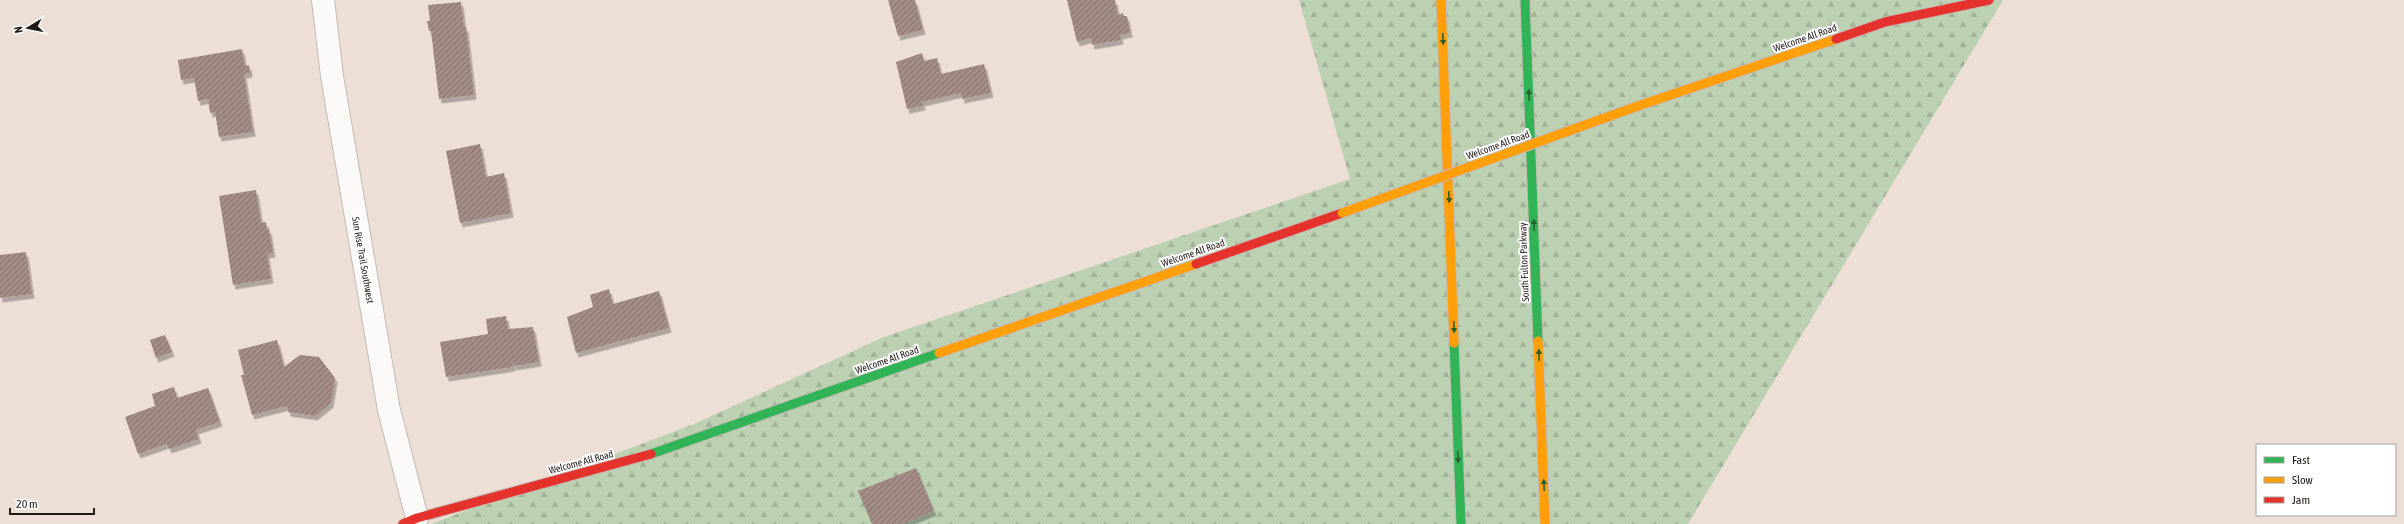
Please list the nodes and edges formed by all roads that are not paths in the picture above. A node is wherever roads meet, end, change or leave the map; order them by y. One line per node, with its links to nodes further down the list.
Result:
1 (323, 0): 5 (street, Sun Rise Trail Southwest)
2 (1441, 0): 6 (main road, one-way to 6)
3 (1525, 0): 7 (main road, South Fulton Parkway, one-way to 3)
4 (1989, 0): 5 (main road, Welcome All Road, bridge)
5 (410, 521)
6 (1461, 524)
7 (1545, 524)

